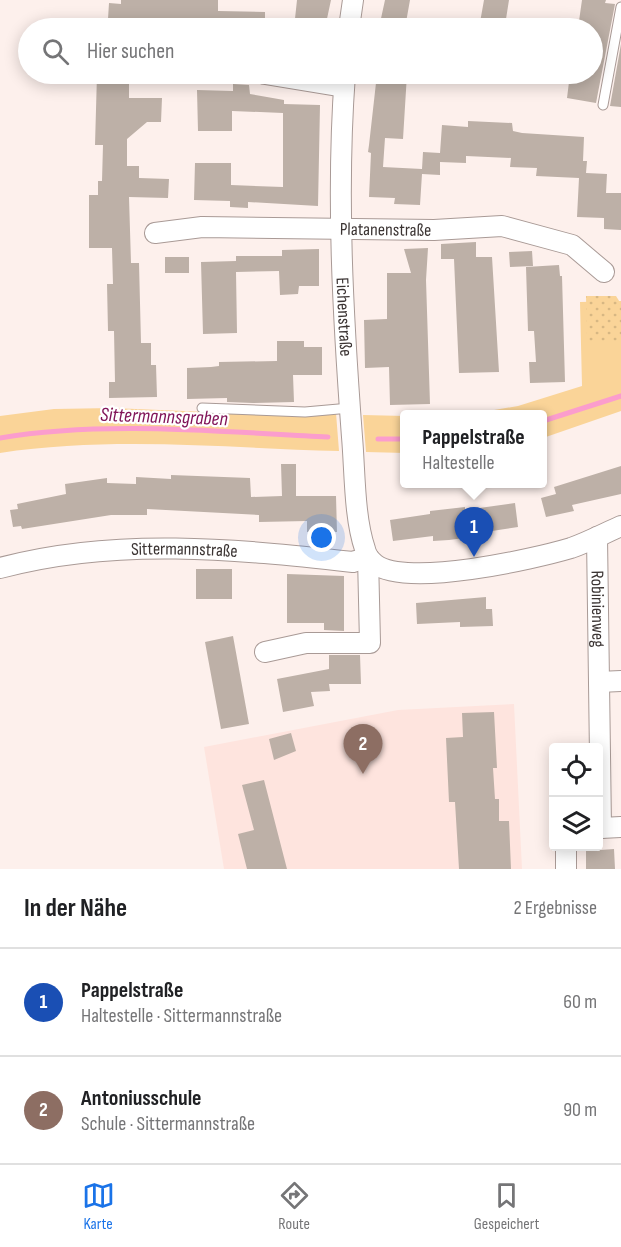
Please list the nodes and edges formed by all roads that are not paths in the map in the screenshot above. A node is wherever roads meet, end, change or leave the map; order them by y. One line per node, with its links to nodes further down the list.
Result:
1 (353, 0): 3 (street)
2 (621, 7): 5 (lane)
3 (350, 18)
4 (344, 84): 6 (street, Eichenstraße)
5 (603, 105)
6 (342, 228): 7 (street, Platanenstraße); 8 (street, Platanenstraße); 10 (street, Eichenstraße)
7 (155, 232)
8 (604, 272)
9 (202, 408): 10 (lane)
10 (350, 408): 13 (street, Eichenstraße)
11 (621, 526): 12 (street)
12 (597, 537): 13 (street); 17 (street, Robinienweg)
13 (368, 557): 14 (street, Sittermannstraße); 15 (street)
14 (0, 568)
15 (265, 652)
16 (621, 681): 17 (street)
17 (599, 682): 18 (street, Robinienweg)
18 (600, 797)
19 (621, 827): 20 (street)
20 (603, 828)
21 (566, 851): 22 (street)
22 (566, 869)

